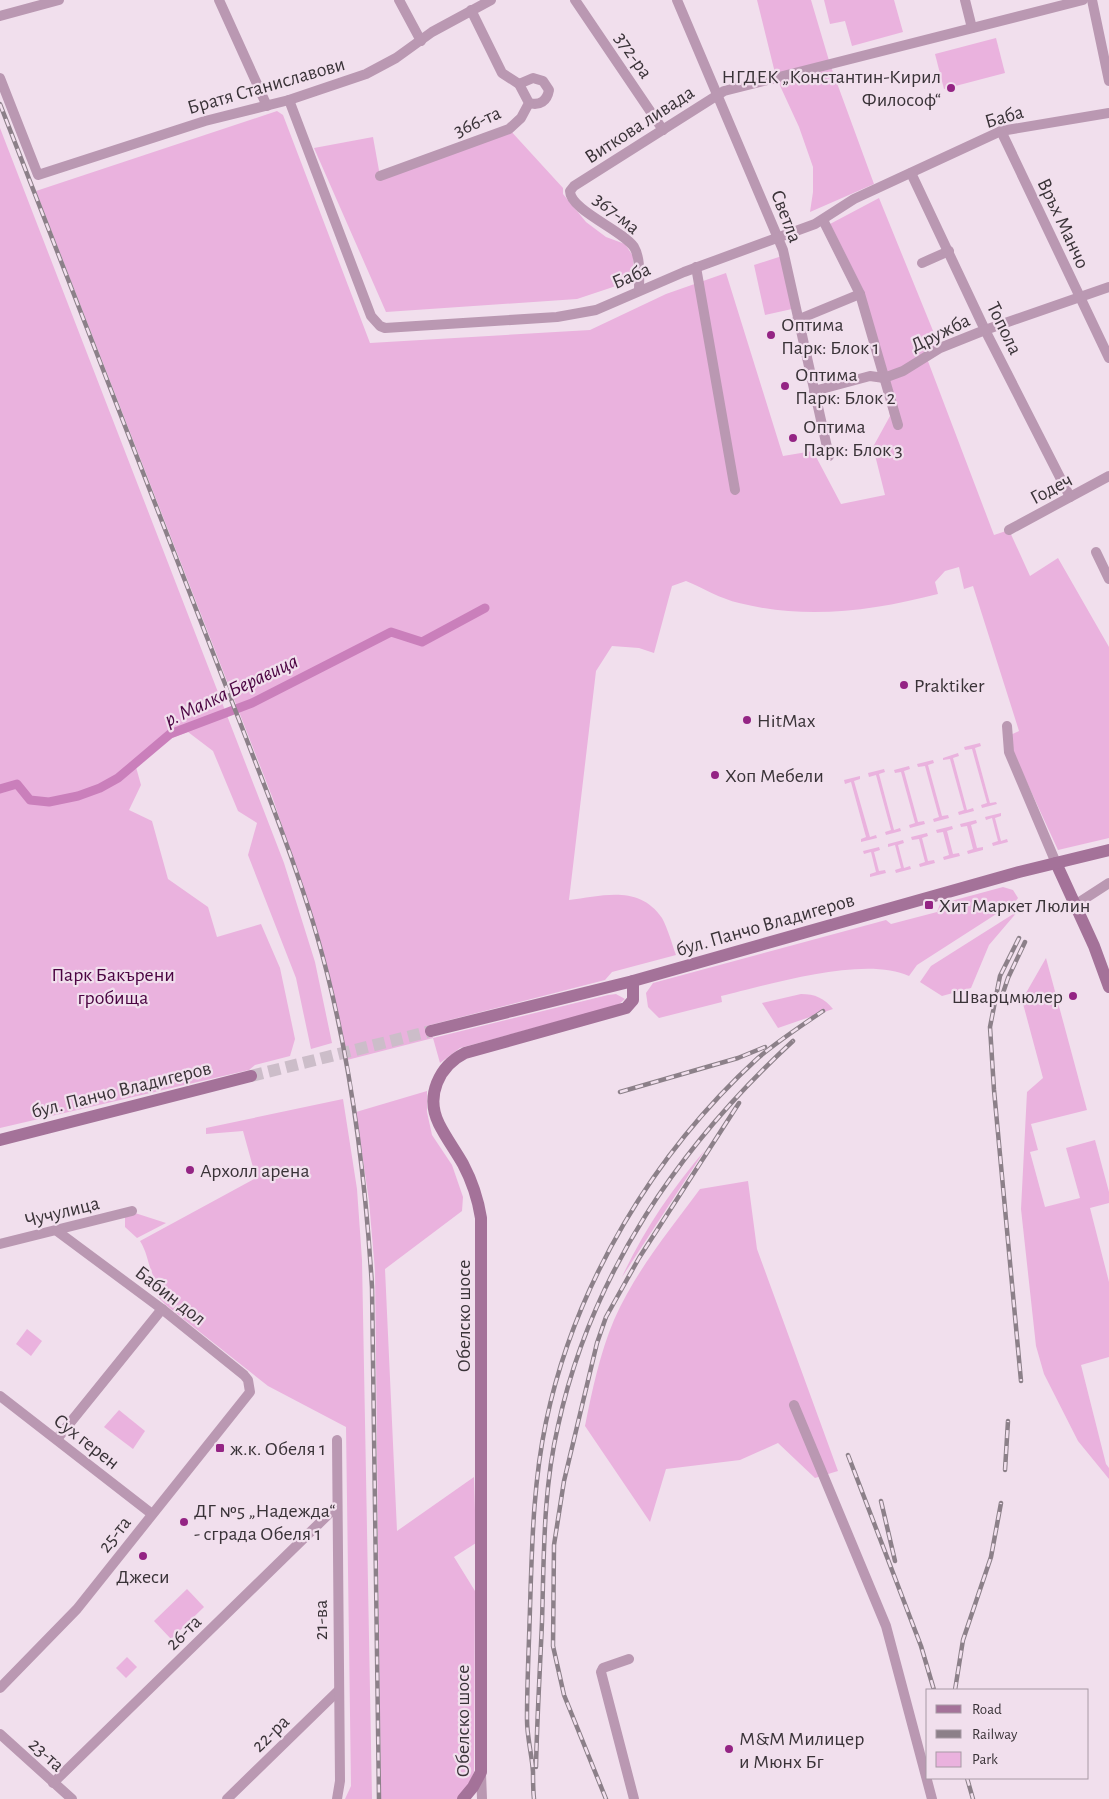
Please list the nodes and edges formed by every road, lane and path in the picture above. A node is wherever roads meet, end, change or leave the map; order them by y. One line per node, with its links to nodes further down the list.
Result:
1 (59, 0): 11 (street)
2 (219, 0): 20 (street)
3 (399, 0): 13 (street)
4 (491, 0): 10 (street, Братя Станиславови)
5 (575, 0): 22 (street, 372-ра)
6 (964, 0): 12 (street)
7 (1083, 0): 12 (street, Виткова ливада)
8 (1092, 0): 15 (street)
9 (680, 1): 17 (street, Светла)
10 (471, 10): 13 (street, Братя Станиславови); 16 (street, 366-та)
11 (0, 16)
12 (972, 28): 17 (street, Виткова ливада)
13 (421, 41): 18 (street, Братя Станиславови)
14 (0, 78): 20 (street, Братя Станиславови)
15 (1109, 81)
16 (519, 84): 19 (street, 366-та); 19 (street)
17 (718, 94): 22 (street, Виткова ливада); 28 (street, Светла)
18 (289, 100): 20 (street, Братя Станиславови); 33 (street, Баба)
19 (529, 103): 25 (street, 366-та)
20 (267, 106)
21 (1109, 113): 23 (street, Баба)
22 (663, 130): 26 (street, Виткова ливада)
23 (1001, 131): 24 (street, Баба); 35 (street, Връх Манчо)
24 (911, 173): 27 (street, Баба); 29 (street, Топола)
25 (380, 176)
26 (570, 196): 33 (street, 367-ма)
27 (823, 220): 28 (street, Баба); 34 (street)
28 (778, 236): 31 (street, Баба); 36 (street, Светла)
29 (949, 251): 30 (street); 37 (street, Топола)
30 (922, 263)
31 (696, 268): 33 (street, Баба); 44 (street)
32 (1109, 287): 35 (street, Дружба)
33 (639, 290)
34 (860, 294): 36 (street); 39 (street)
35 (1079, 296): 37 (street, Дружба); 38 (street, Връх Манчо)
36 (797, 320): 40 (street, Светла)
37 (985, 330): 39 (street, Дружба); 45 (street, Топола)
38 (1109, 358)
39 (884, 378): 40 (street, Дружба); 41 (street)
40 (814, 391): 42 (street, Светла)
41 (898, 425)
42 (829, 456)
43 (1109, 476): 45 (street, Годеч)
44 (735, 490)
45 (1070, 497): 46 (street, Годеч)
46 (1009, 530)
47 (1096, 552): 48 (street)
48 (1109, 579)
49 (1007, 726): 51 (street)
50 (1109, 850): 51 (street, бул. Панчо Владигеров)
51 (1056, 863): 53 (street); 54 (street, бул. Панчо Владигеров)
52 (1109, 883): 53 (street)
53 (1075, 905): 55 (street)
54 (633, 981): 56 (street, бул. Панчо Владигеров); 74 (street, Обелско шосе)
55 (1109, 987)
56 (431, 1032)
57 (250, 1076): 58 (street, бул. Панчо Владигеров)
58 (0, 1140)
59 (132, 1211): 60 (street, Чучулица)
60 (57, 1230): 61 (street, Чучулица); 62 (street, Бабин дол)
61 (0, 1244)
62 (162, 1309): 64 (street, Бабин дол); 66 (street)
63 (0, 1396): 66 (street, Сух герен)
64 (248, 1396): 69 (street, 25-та)
65 (794, 1405): 75 (street)
66 (57, 1439): 69 (street, Сух герен)
67 (337, 1440): 68 (street, 21-ва)
68 (337, 1506): 72 (street, 21-ва); 77 (street, 26-та)
69 (152, 1514): 71 (street, 25-та)
70 (629, 1660): 83 (street)
71 (0, 1688)
72 (338, 1691): 79 (street, 22-ра); 80 (street, 21-ва)
73 (0, 1734): 77 (street, 23-та)
74 (481, 1772): 81 (street); 82 (street, Обелско шосе)
75 (926, 1778)
76 (926, 1779): 84 (street)
77 (53, 1782): 78 (street, 23-та)
78 (72, 1799)
79 (226, 1799)
80 (337, 1799)
81 (463, 1799)
82 (482, 1799)
83 (634, 1799)
84 (932, 1799)

